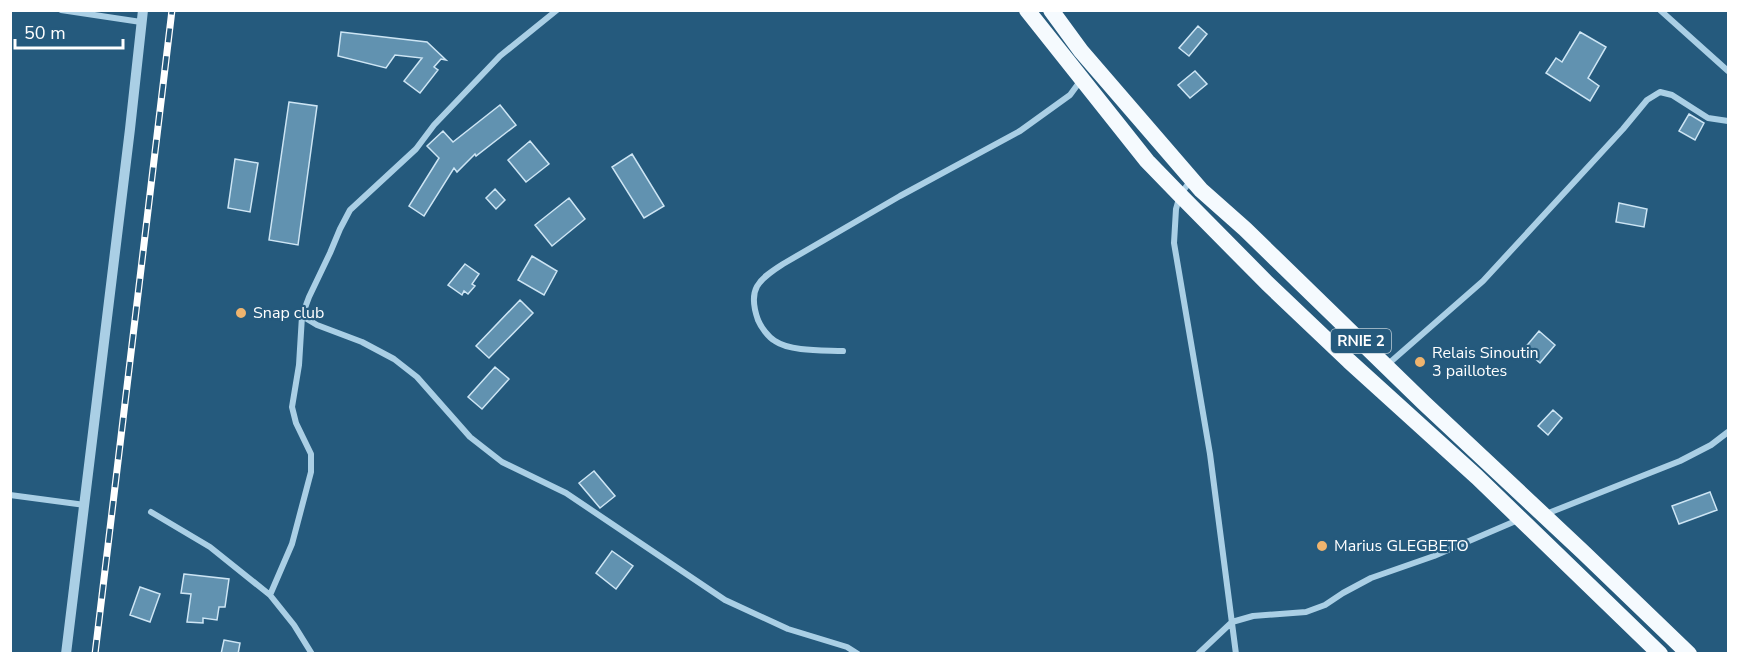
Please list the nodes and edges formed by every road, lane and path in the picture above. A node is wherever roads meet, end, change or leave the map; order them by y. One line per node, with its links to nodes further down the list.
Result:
1 (61, 10): 6 (street)
2 (557, 10): 12 (street)
3 (1027, 10): 8 (highway, RNIE 2)
4 (1052, 10): 10 (highway, RNIE 2)
5 (1660, 10): 7 (street)
6 (142, 16): 17 (street)
7 (1728, 71)
8 (1082, 79): 11 (highway, RNIE 2); 13 (street)
9 (1728, 121): 14 (street)
10 (1192, 180): 11 (street); 14 (highway, RNIE 2)
11 (1180, 195): 20 (highway, RNIE 2); 22 (street)
12 (302, 316): 21 (street); 25 (street)
13 (843, 351)
14 (1386, 366): 19 (highway, RNIE 2)
15 (1728, 432): 19 (street)
16 (10, 495): 17 (street)
17 (85, 505): 23 (street)
18 (151, 512): 21 (street)
19 (1542, 515): 29 (highway, RNIE 2)
20 (1520, 519): 22 (street); 28 (highway, RNIE 2)
21 (270, 596): 24 (street)
22 (1232, 622): 26 (street); 27 (street)
23 (66, 654)
24 (312, 654)
25 (858, 654)
26 (1198, 654)
27 (1236, 654)
28 (1660, 654)
29 (1689, 654)

